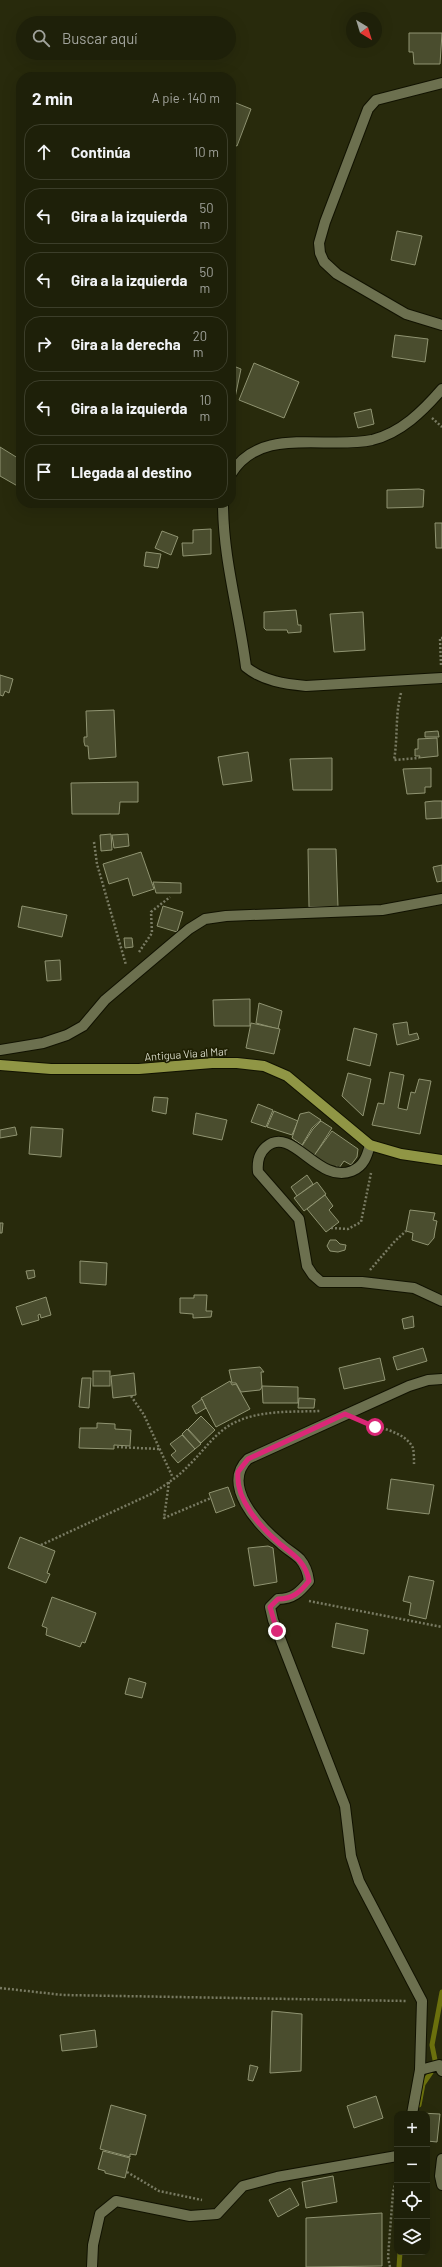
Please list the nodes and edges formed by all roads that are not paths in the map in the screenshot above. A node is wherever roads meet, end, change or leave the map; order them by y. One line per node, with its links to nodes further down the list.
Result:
1 (442, 83): 2 (street)
2 (442, 325)
3 (442, 389): 4 (street)
4 (236, 467)
5 (223, 508): 6 (street)
6 (442, 678)
7 (442, 899): 8 (street)
8 (0, 1050)
9 (0, 1066): 10 (main road, Antigua Vía al Mar)
10 (370, 1145): 11 (main road, Antigua Vía al Mar); 12 (street)
11 (442, 1160)
12 (442, 1301)
13 (442, 1379): 15 (street)
14 (441, 2067): 15 (street)
15 (420, 2070): 16 (street)
16 (413, 2111)
17 (394, 2156): 20 (street)
18 (442, 2159): 19 (street)
19 (442, 2185)
20 (92, 2267)

